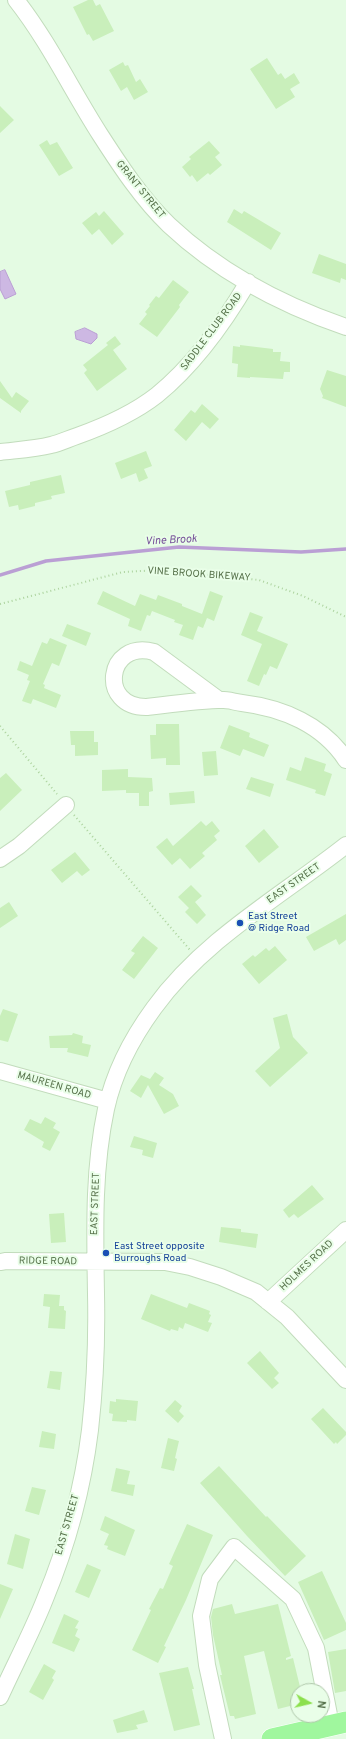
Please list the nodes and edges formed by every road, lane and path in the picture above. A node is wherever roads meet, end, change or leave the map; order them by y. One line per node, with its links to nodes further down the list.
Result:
1 (16, 0): 3 (street, GRANT STREET)
2 (33, 0): 3 (street)
3 (32, 20): 4 (street, GRANT STREET)
4 (248, 282): 5 (street, GRANT STREET); 6 (street, SADDLE CLUB ROAD)
5 (346, 327)
6 (0, 452)
7 (0, 604): 8 (path, VINE BROOK BIKEWAY)
8 (346, 617)
9 (219, 700): 9 (street); 11 (street)
10 (0, 726): 12 (path)
11 (346, 760)
12 (66, 805): 14 (street); 15 (path)
13 (346, 845): 15 (street, EAST STREET)
14 (0, 859)
15 (197, 959): 17 (street, EAST STREET)
16 (0, 1071): 17 (street, MAUREEN ROAD)
17 (108, 1101): 20 (street, EAST STREET)
18 (346, 1230): 21 (street, HOLMES ROAD)
19 (0, 1262): 20 (street, RIDGE ROAD)
20 (96, 1263): 21 (street, RIDGE ROAD); 23 (street, EAST STREET)
21 (268, 1302): 22 (street, RIDGE ROAD)
22 (346, 1380)
23 (0, 1696)
24 (338, 1724): 25 (street); 26 (main road)
25 (223, 1739)
26 (272, 1739)

